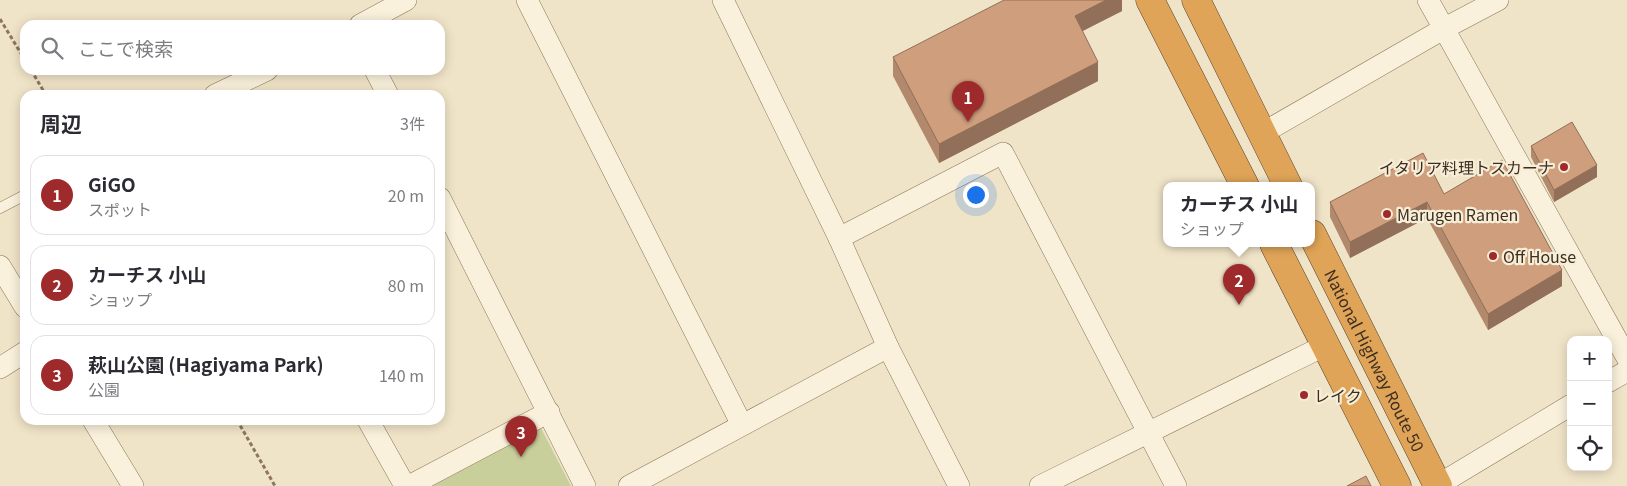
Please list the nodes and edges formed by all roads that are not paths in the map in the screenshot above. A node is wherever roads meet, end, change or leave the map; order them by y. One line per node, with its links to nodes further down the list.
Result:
1 (406, 0): 8 (street)
2 (526, 0): 36 (street)
3 (723, 0): 20 (street)
4 (1150, 0): 15 (highway)
5 (1196, 0): 14 (highway)
6 (1428, 0): 9 (street)
7 (1498, 0): 9 (street)
8 (369, 20)
9 (1445, 28): 14 (street); 28 (street)
10 (257, 75): 12 (street)
11 (378, 75): 13 (street)
12 (225, 90)
13 (385, 90)
14 (1261, 134): 16 (highway)
15 (1243, 182)
16 (1286, 182)
17 (20, 197): 18 (lane)
18 (0, 208)
19 (445, 208): 33 (street)
20 (839, 238): 26 (street); 37 (street)
21 (1315, 240): 46 (highway, National Highway Route 50)
22 (1276, 247): 25 (highway)
23 (0, 266): 24 (street)
24 (20, 299)
25 (1326, 344): 37 (street); 45 (highway)
26 (888, 347): 36 (street); 42 (street)
27 (20, 355): 29 (street)
28 (1627, 358)
29 (0, 368)
30 (1627, 371): 31 (street)
31 (1610, 381)
32 (1567, 407): 46 (street)
33 (549, 412): 39 (street); 40 (street)
34 (96, 425): 38 (street)
35 (371, 425): 39 (street)
36 (742, 425): 41 (street)
37 (1149, 433): 43 (street); 44 (street)
38 (133, 486)
39 (407, 486)
40 (585, 486)
41 (629, 486)
42 (959, 486)
43 (1040, 486)
44 (1176, 486)
45 (1396, 486)
46 (1438, 486)

